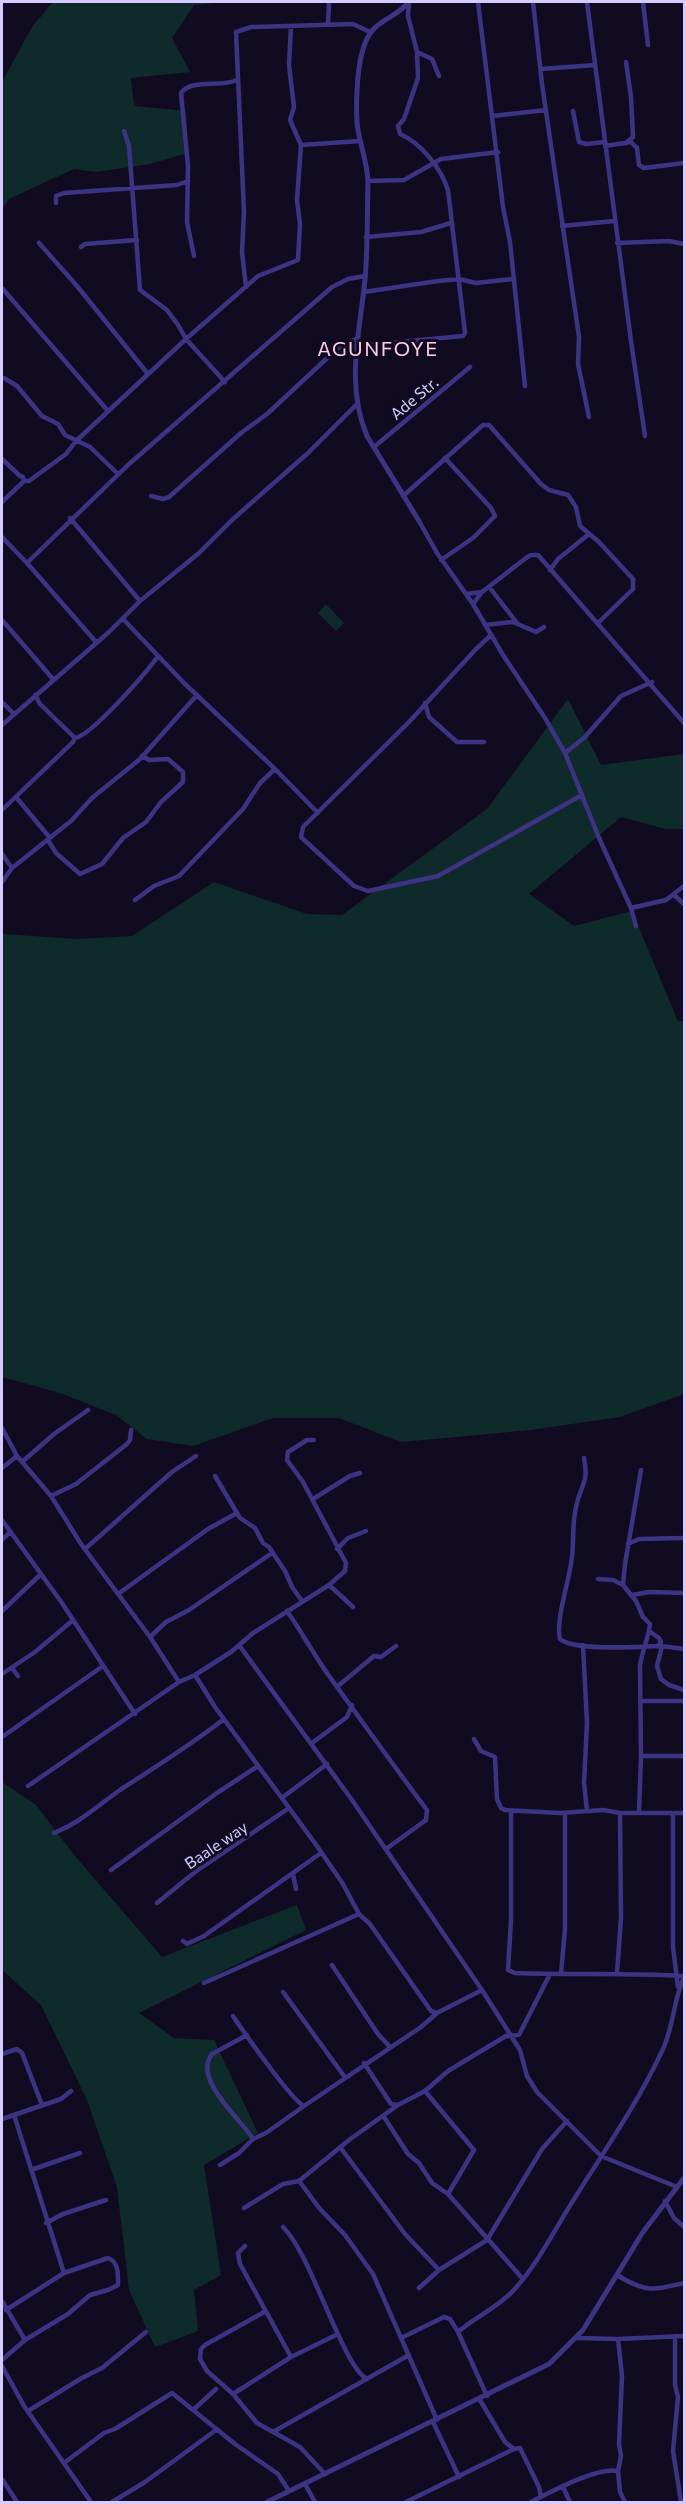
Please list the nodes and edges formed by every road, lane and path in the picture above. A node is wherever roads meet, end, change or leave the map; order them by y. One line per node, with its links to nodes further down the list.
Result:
1 (329, 2): 7 (street)
2 (409, 2): 9 (street); 11 (street)
3 (478, 2): 19 (street)
4 (533, 2): 14 (street)
5 (587, 2): 13 (street)
6 (643, 2): 10 (street)
7 (328, 24): 8 (street); 9 (street)
8 (291, 26): 16 (street); 24 (street)
9 (370, 32): 21 (street)
10 (648, 45)
11 (417, 52): 15 (street); 27 (street)
12 (627, 62): 22 (street)
13 (595, 65): 14 (street); 23 (street)
14 (540, 69): 17 (street)
15 (439, 76)
16 (237, 80): 28 (street); 46 (street)
17 (546, 110): 19 (street); 34 (street)
18 (573, 111): 23 (street)
19 (493, 116): 25 (street)
20 (124, 131): 30 (street)
21 (360, 141): 24 (street); 29 (street)
22 (627, 142): 23 (street); 26 (street)
23 (605, 144): 32 (street)
24 (301, 145): 46 (street)
25 (498, 152): 27 (street); 44 (street)
26 (684, 164)
27 (433, 165): 29 (street); 33 (street)
28 (188, 181): 30 (street); 41 (street)
29 (368, 181): 35 (street)
30 (132, 189): 31 (street); 36 (street)
31 (56, 203)
32 (614, 220): 34 (street); 38 (street)
33 (451, 223): 35 (street); 43 (street)
34 (562, 226): 58 (street)
35 (366, 237): 42 (street)
36 (137, 240): 40 (street); 48 (street)
37 (39, 243): 52 (street)
38 (618, 243): 39 (street); 59 (street)
39 (684, 244)
40 (81, 247)
41 (194, 256)
42 (365, 276): 47 (street); 54 (street)
43 (459, 279): 44 (street); 47 (street); 50 (street)
44 (513, 279): 55 (street)
45 (2, 288): 57 (street)
46 (246, 288): 48 (street)
47 (364, 292): 49 (street)
48 (186, 339): 52 (street); 54 (street)
49 (356, 339): 50 (street); 66 (street)
50 (356, 346): 56 (street)
51 (470, 367): 61 (street, Ade Str.)
52 (148, 374): 57 (street)
53 (4, 378): 60 (street)
54 (225, 381): 64 (street)
55 (525, 386)
56 (357, 404): 61 (street); 79 (street)
57 (108, 411): 60 (street)
58 (589, 417)
59 (645, 436)
60 (76, 441): 64 (street); 65 (street)
61 (374, 447): 67 (street)
62 (445, 458): 67 (street); 71 (street); 73 (street)
63 (2, 459): 65 (street)
64 (118, 474): 69 (street)
65 (24, 481): 68 (street)
66 (151, 496)
67 (403, 496): 70 (street)
68 (2, 502)
69 (70, 519): 74 (street); 79 (street)
70 (419, 521): 73 (street)
71 (589, 534): 75 (street); 83 (street)
72 (2, 537): 74 (street)
73 (441, 560): 78 (street)
74 (27, 563): 88 (street)
75 (550, 570): 76 (street); 83 (street)
76 (490, 588): 77 (street); 85 (street)
77 (482, 592): 78 (street); 80 (street)
78 (466, 594): 80 (street)
79 (140, 601): 81 (street)
80 (473, 604): 84 (street)
81 (123, 619): 88 (street); 89 (street)
82 (2, 620): 90 (street)
83 (598, 623): 91 (street)
84 (485, 625): 85 (street); 87 (street)
85 (519, 625): 86 (street)
86 (544, 627)
87 (491, 635): 95 (street); 101 (street)
88 (96, 642): 90 (street)
89 (158, 656): 93 (street); 99 (street)
90 (53, 679): 92 (street)
91 (652, 682): 97 (street); 101 (street)
92 (35, 695): 96 (street); 99 (street)
93 (197, 695): 102 (street); 103 (street)
94 (2, 702): 96 (street)
95 (425, 704): 100 (street); 107 (street)
96 (14, 714): 98 (street)
97 (684, 723)
98 (2, 725)
99 (75, 738): 105 (street)
100 (484, 742)
101 (565, 753): 104 (street)
102 (142, 756): 108 (street); 108 (street)
103 (275, 769): 107 (street); 114 (street)
104 (582, 795): 107 (street); 116 (street)
105 (16, 798): 106 (street); 108 (street)
106 (2, 810)
107 (318, 813)
108 (49, 839): 110 (street)
109 (2, 854): 110 (street)
110 (12, 868): 111 (street)
111 (2, 882)
112 (684, 886): 113 (street)
113 (674, 895): 115 (street); 116 (street)
114 (135, 900)
115 (684, 904)
116 (631, 908): 117 (street)
117 (636, 926)
118 (88, 1410): 125 (street)
119 (2, 1428): 122 (street)
120 (131, 1430): 130 (street)
121 (314, 1440): 131 (street)
122 (17, 1455): 125 (street); 126 (street)
123 (196, 1456): 139 (street)
124 (584, 1458): 157 (street)
125 (22, 1462): 130 (street)
126 (2, 1468)
127 (640, 1470): 138 (street)
128 (360, 1473): 131 (street)
129 (215, 1476): 132 (street)
130 (51, 1496): 139 (street)
131 (313, 1499): 140 (street)
132 (237, 1513): 141 (street); 146 (street)
133 (2, 1520): 135 (street)
134 (366, 1531): 140 (street)
135 (10, 1532): 137 (street); 142 (street)
136 (684, 1538): 138 (street)
137 (2, 1540)
138 (628, 1544): 145 (street)
139 (85, 1549): 146 (street)
140 (337, 1549): 144 (street)
141 (272, 1553): 149 (street); 155 (street)
142 (40, 1575): 151 (street); 153 (street)
143 (598, 1579): 145 (street)
144 (329, 1585): 149 (street); 150 (street)
145 (623, 1586): 148 (street)
146 (118, 1593): 155 (street)
147 (684, 1593): 148 (street)
148 (635, 1597): 154 (street)
149 (303, 1601): 152 (street)
150 (352, 1608)
151 (2, 1611)
152 (287, 1611): 156 (street); 168 (street)
153 (72, 1621): 162 (street); 163 (street)
154 (649, 1631): 159 (street); 160 (street)
155 (150, 1637): 167 (street)
156 (239, 1645): 165 (street); 179 (street)
157 (583, 1645): 160 (street); 188 (street)
158 (396, 1646): 168 (street)
159 (660, 1646): 160 (street); 161 (street); 169 (street)
160 (646, 1647): 170 (street)
161 (684, 1649)
162 (103, 1666): 173 (street); 177 (street)
163 (12, 1668): 164 (street); 166 (street)
164 (2, 1674)
165 (195, 1675): 167 (street); 176 (street)
166 (18, 1676)
167 (179, 1682): 173 (street)
168 (338, 1686): 172 (street)
169 (684, 1690)
170 (640, 1701): 171 (street); 180 (street)
171 (684, 1701)
172 (352, 1705): 174 (street); 175 (street)
173 (135, 1714): 184 (street)
174 (359, 1716): 175 (street); 195 (street)
175 (347, 1717): 179 (street)
176 (224, 1719): 183 (street); 194 (street)
177 (2, 1737)
178 (474, 1739): 187 (street)
179 (312, 1743): 182 (street)
180 (641, 1756): 181 (street); 191 (street)
181 (684, 1756)
182 (327, 1764): 185 (street); 195 (street)
183 (258, 1766): 185 (street); 197 (street)
184 (28, 1786)
185 (283, 1797): 186 (street)
186 (289, 1808): 196 (street); 200 (street, Baale way)
187 (511, 1811): 190 (street); 204 (street)
188 (587, 1811): 189 (street); 190 (street)
189 (620, 1812): 191 (street); 206 (street)
190 (565, 1813): 205 (street)
191 (639, 1813): 193 (street)
192 (684, 1813): 193 (street)
193 (673, 1814): 207 (street)
194 (54, 1833)
195 (386, 1850): 211 (street)
196 (321, 1853): 198 (street); 201 (street)
197 (111, 1870)
198 (292, 1874): 199 (street); 202 (street)
199 (296, 1890)
200 (157, 1903)
201 (359, 1914): 209 (street); 213 (street)
202 (183, 1941)
203 (332, 1965): 217 (street)
204 (550, 1974): 205 (street); 216 (street)
205 (561, 1974): 206 (street)
206 (617, 1974): 207 (street)
207 (677, 1976): 208 (street); 210 (street)
208 (684, 1976): 210 (street)
209 (204, 1983)
210 (679, 1989): 235 (street)
211 (482, 1990): 213 (street); 216 (street)
212 (283, 1992): 220 (street)
213 (434, 2012): 217 (street)
214 (232, 2016): 215 (street)
215 (247, 2035): 226 (street); 232 (street)
216 (512, 2036): 222 (street); 231 (street)
217 (390, 2047): 219 (street)
218 (2, 2054): 224 (street)
219 (364, 2063): 220 (street); 223 (street)
220 (344, 2076): 226 (street)
221 (72, 2091): 224 (street)
222 (425, 2091): 225 (street); 241 (street)
223 (391, 2104): 225 (street); 227 (street)
224 (42, 2105): 228 (street)
225 (398, 2105): 227 (street)
226 (303, 2106): 232 (street)
227 (389, 2112): 229 (street)
228 (14, 2115): 230 (street); 237 (street)
229 (384, 2117): 233 (street); 241 (street)
230 (2, 2119)
231 (567, 2121): 235 (street); 248 (street)
232 (253, 2139): 236 (street)
233 (340, 2147): 239 (street); 250 (street)
234 (80, 2153): 237 (street)
235 (602, 2156): 240 (street); 253 (street)
236 (220, 2165)
237 (31, 2170): 245 (street)
238 (684, 2178): 240 (street)
239 (299, 2181): 244 (street); 264 (street)
240 (676, 2187): 243 (street)
241 (448, 2194): 248 (street)
242 (106, 2200): 245 (street)
243 (665, 2201): 247 (street); 252 (street)
244 (244, 2208)
245 (46, 2223): 251 (street)
246 (283, 2227): 261 (street)
247 (684, 2227)
248 (487, 2240): 250 (street); 253 (street)
249 (245, 2246): 258 (street)
250 (439, 2270): 255 (street)
251 (64, 2273): 257 (street); 267 (street)
252 (617, 2275): 254 (street); 265 (street)
253 (524, 2279): 260 (street)
254 (684, 2283)
255 (419, 2288)
256 (2, 2301): 257 (street)
257 (6, 2310): 267 (street)
258 (266, 2311): 269 (street); 274 (street)
259 (146, 2332): 278 (street)
260 (458, 2332): 264 (street); 275 (street)
261 (338, 2334): 269 (street); 272 (street)
262 (675, 2336): 263 (street); 266 (street); 303 (street)
263 (684, 2336)
264 (401, 2338): 268 (street)
265 (576, 2338): 266 (street); 275 (street)
266 (618, 2339): 284 (street)
267 (25, 2340): 270 (street)
268 (409, 2355): 272 (street); 279 (street)
269 (291, 2357): 274 (street)
270 (2, 2360)
271 (2, 2366): 278 (street)
272 (367, 2379): 281 (street)
273 (216, 2389): 277 (street)
274 (233, 2394): 281 (street)
275 (487, 2396): 276 (street)
276 (480, 2400): 279 (street); 282 (street)
277 (193, 2410): 280 (street); 283 (street)
278 (28, 2411): 283 (street)
279 (435, 2421): 285 (street); 286 (street)
280 (216, 2430): 290 (street); 293 (street)
281 (273, 2432): 285 (street)
282 (514, 2449): 286 (street); 291 (street)
283 (64, 2463): 295 (street)
284 (618, 2471): 289 (street); 302 (street)
285 (325, 2474): 288 (street)
286 (459, 2477): 299 (street)
287 (2, 2479): 294 (street)
288 (305, 2484): 290 (street); 298 (street)
289 (563, 2487): 291 (street); 301 (street)
290 (289, 2491): 292 (street)
291 (543, 2495): 300 (street)
292 (276, 2500): 297 (street)
293 (120, 2501): 296 (street)
294 (17, 2502)
295 (91, 2502)
296 (112, 2502)
297 (267, 2502)
298 (315, 2502)
299 (406, 2502)
300 (531, 2502)
301 (570, 2502)
302 (626, 2502)
303 (681, 2502)

